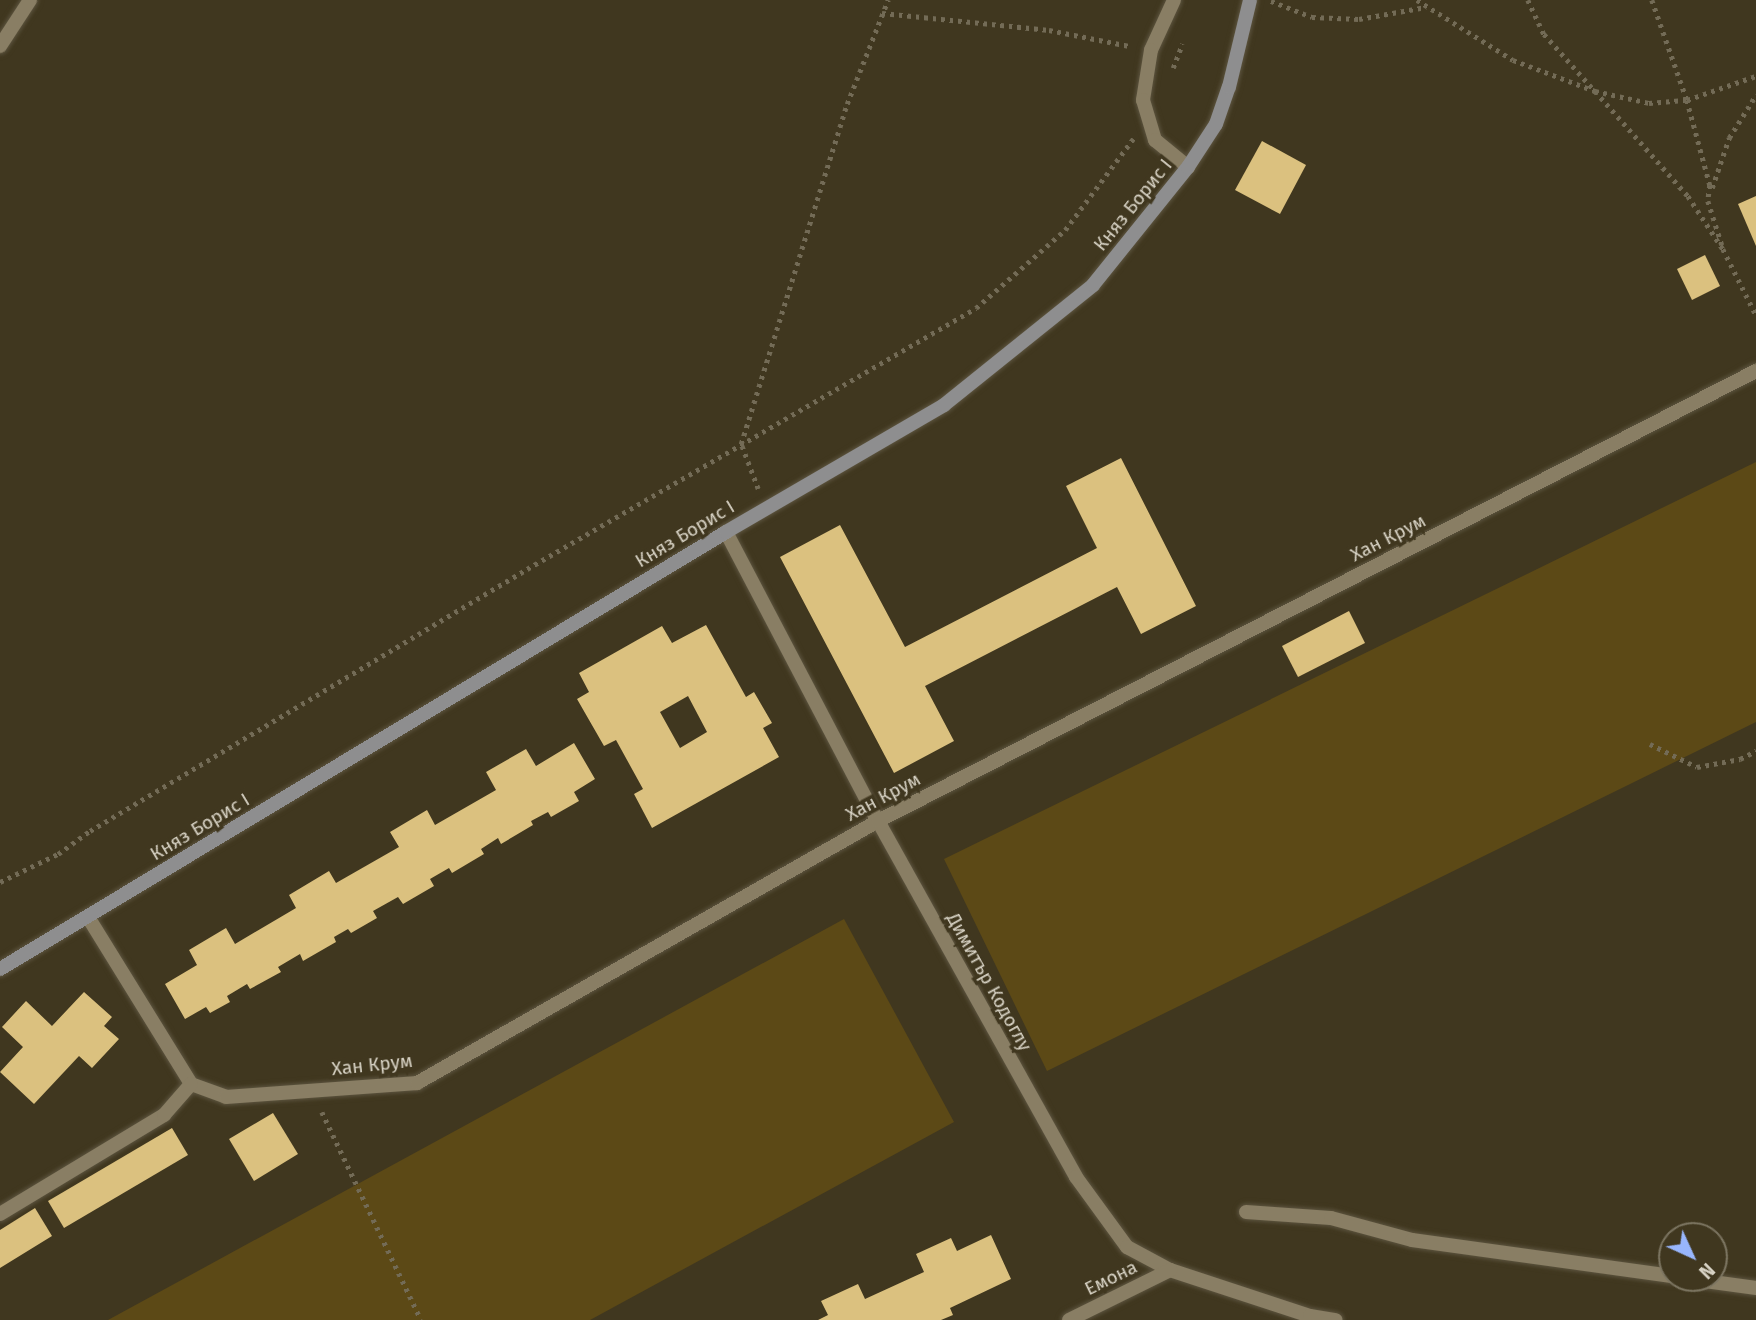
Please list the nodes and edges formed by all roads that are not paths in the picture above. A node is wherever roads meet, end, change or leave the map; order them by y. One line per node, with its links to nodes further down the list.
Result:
1 (30, 0): 4 (street)
2 (1174, 0): 5 (street)
3 (1250, 0): 5 (street, Княз Борис I)
4 (0, 46)
5 (1188, 167): 7 (street, Княз Борис I)
6 (1756, 371): 8 (street, Хан Крум)
7 (726, 531): 8 (street, Димитър Кодоглу); 9 (street, Княз Борис I)
8 (878, 821): 11 (street, Хан Крум); 14 (street, Димитър Кодоглу)
9 (88, 917): 10 (street, Княз Борис I); 11 (street)
10 (0, 969)
11 (191, 1084): 13 (street)
12 (1245, 1212): 15 (street)
13 (0, 1214)
14 (1170, 1270): 18 (street, Емона); 19 (street, Димитър Кодоглу)
15 (1658, 1274)
16 (1728, 1284): 17 (street)
17 (1756, 1288)
18 (1069, 1320)
19 (1336, 1320)

